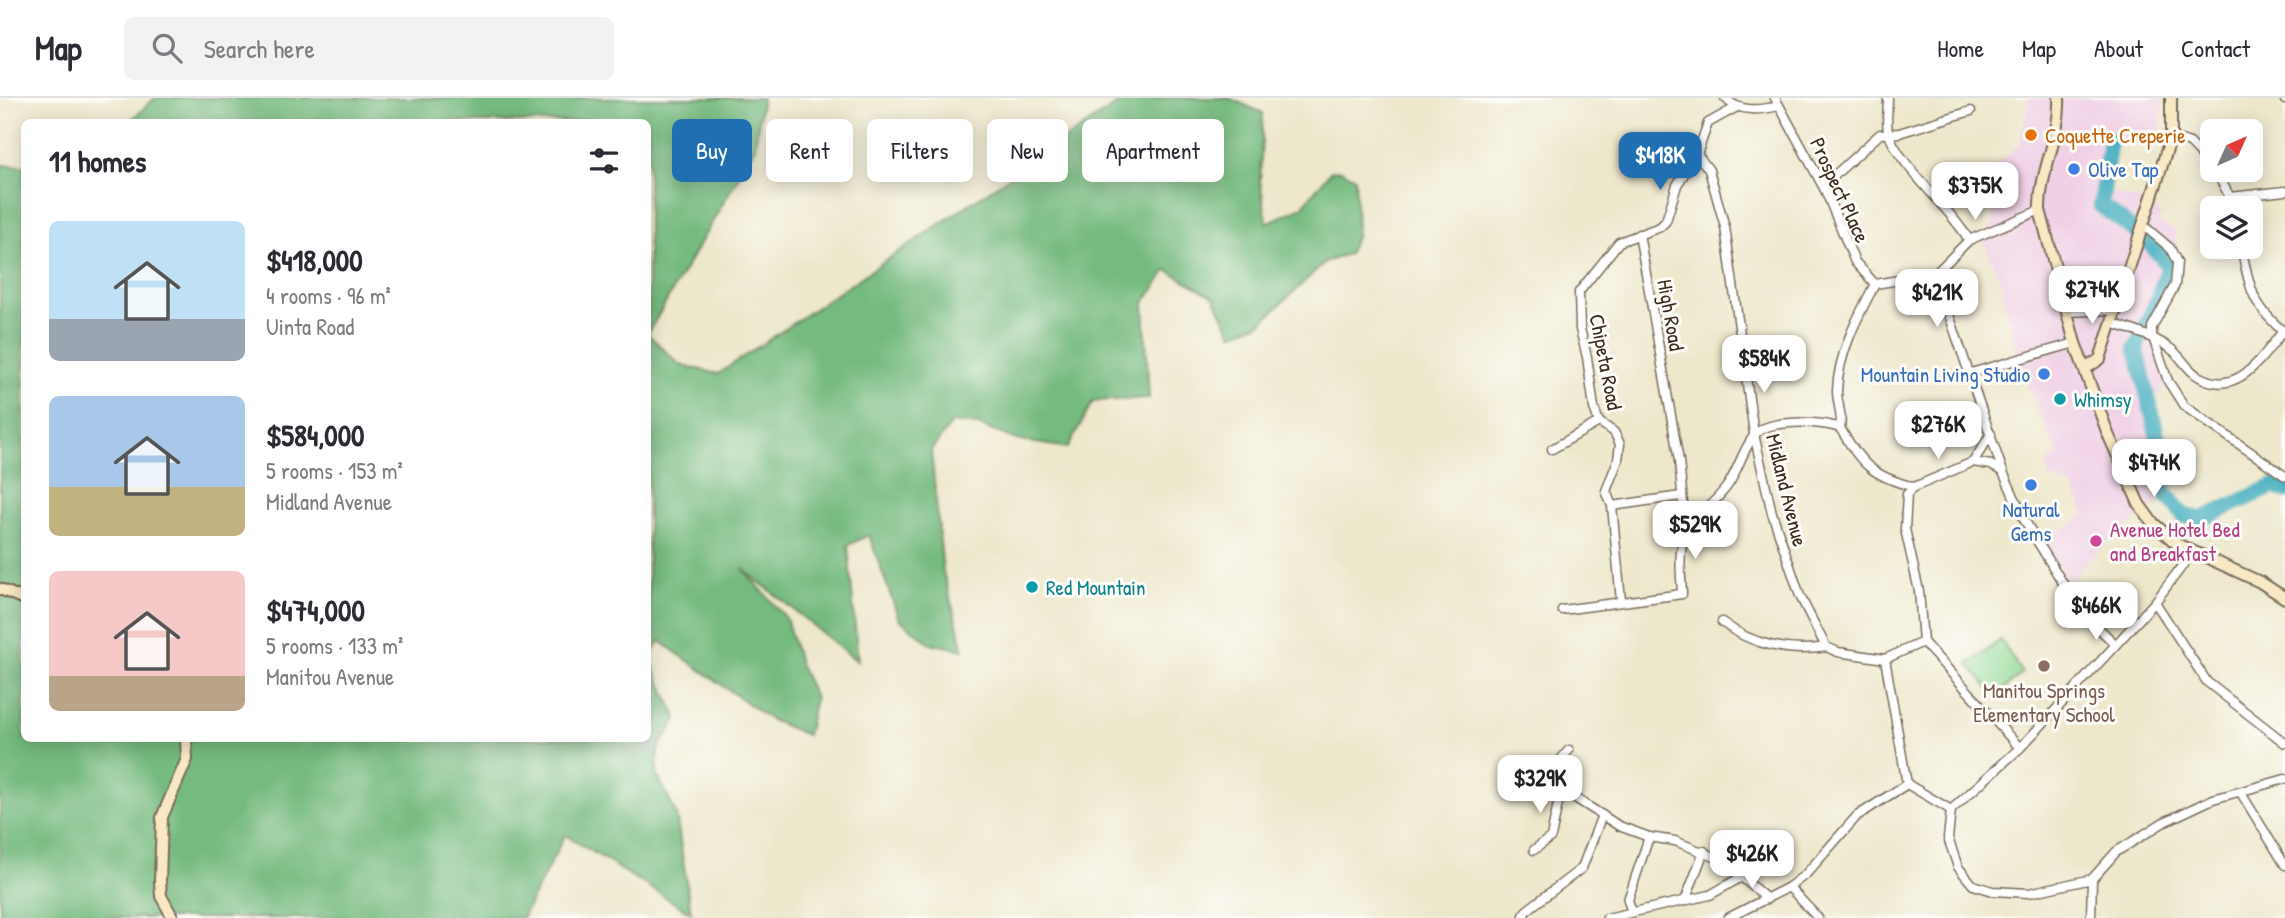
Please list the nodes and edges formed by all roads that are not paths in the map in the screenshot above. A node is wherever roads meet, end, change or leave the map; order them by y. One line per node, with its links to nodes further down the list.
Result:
1 (1725, 98): 6 (street)
2 (1888, 98): 8 (street)
3 (2059, 98): 15 (main road)
4 (2172, 98): 9 (main road)
5 (1777, 102): 6 (street); 12 (street, Prospect Place)
6 (1737, 107): 10 (street)
7 (1971, 111): 8 (street)
8 (1889, 132): 12 (street); 18 (street)
9 (2171, 136): 11 (street); 16 (main road)
10 (1697, 154): 17 (street); 32 (street, Midland Avenue)
11 (2200, 154)
12 (1825, 190): 21 (street, Prospect Place)
13 (2285, 191): 14 (street)
14 (2239, 196)
15 (2040, 211): 18 (street); 23 (main road)
16 (2143, 228): 22 (main road); 26 (street)
17 (1639, 234): 30 (street, Chipeta Road); 39 (street, High Road)
18 (1969, 240): 20 (street)
19 (2244, 259): 25 (street)
20 (1936, 274): 21 (street); 29 (street)
21 (1875, 284): 31 (street)
22 (2115, 310): 23 (street); 24 (main road)
23 (2066, 312): 27 (main road)
24 (2112, 323): 26 (street); 28 (main road)
25 (2284, 332): 26 (street)
26 (2152, 338): 37 (street)
27 (2075, 342): 28 (main road); 29 (street)
28 (2085, 369): 42 (main road)
29 (1971, 373): 33 (street)
30 (1599, 422): 34 (street); 40 (street, Chipeta Road)
31 (1840, 428): 32 (street); 38 (street)
32 (1754, 434): 41 (street); 52 (street, Midland Avenue)
33 (1991, 434): 35 (street); 36 (street)
34 (1552, 449)
35 (1973, 462): 36 (street); 38 (street)
36 (2003, 472): 51 (street)
37 (2285, 476)
38 (1914, 487): 50 (street)
39 (1681, 496): 40 (street); 41 (street, High Road)
40 (1612, 506): 46 (street, Chipeta Road)
41 (1690, 525): 46 (street)
42 (2192, 553): 45 (main road); 47 (street)
43 (0, 589): 44 (main road)
44 (21, 598)
45 (2285, 598)
46 (1621, 601): 48 (street)
47 (2155, 602): 51 (street); 55 (street)
48 (1562, 610)
49 (1722, 621): 52 (street)
50 (1923, 642): 53 (street); 56 (street)
51 (2114, 643): 56 (street)
52 (1826, 647): 53 (street)
53 (1885, 659): 59 (street)
54 (186, 742): 75 (main road)
55 (2285, 743)
56 (2020, 748): 62 (street)
57 (1569, 750): 60 (street)
58 (2285, 779): 61 (street)
59 (1907, 783): 62 (street); 70 (street)
60 (1561, 789): 63 (street); 65 (street)
61 (2241, 793): 67 (street); 69 (street)
62 (1951, 810): 69 (street)
63 (1602, 816): 64 (street); 74 (street)
64 (1649, 837): 66 (street); 73 (street)
65 (1534, 850)
66 (1704, 851): 68 (street); 72 (street)
67 (2285, 864)
68 (1744, 876): 71 (street); 72 (street)
69 (2092, 878): 79 (street)
70 (1789, 887): 71 (street); 78 (street)
71 (1767, 899): 77 (street)
72 (1685, 901): 73 (street)
73 (1632, 912): 76 (street)
74 (1525, 914)
75 (173, 918)
76 (1607, 918)
77 (1728, 918)
78 (1818, 918)
79 (2091, 918)

